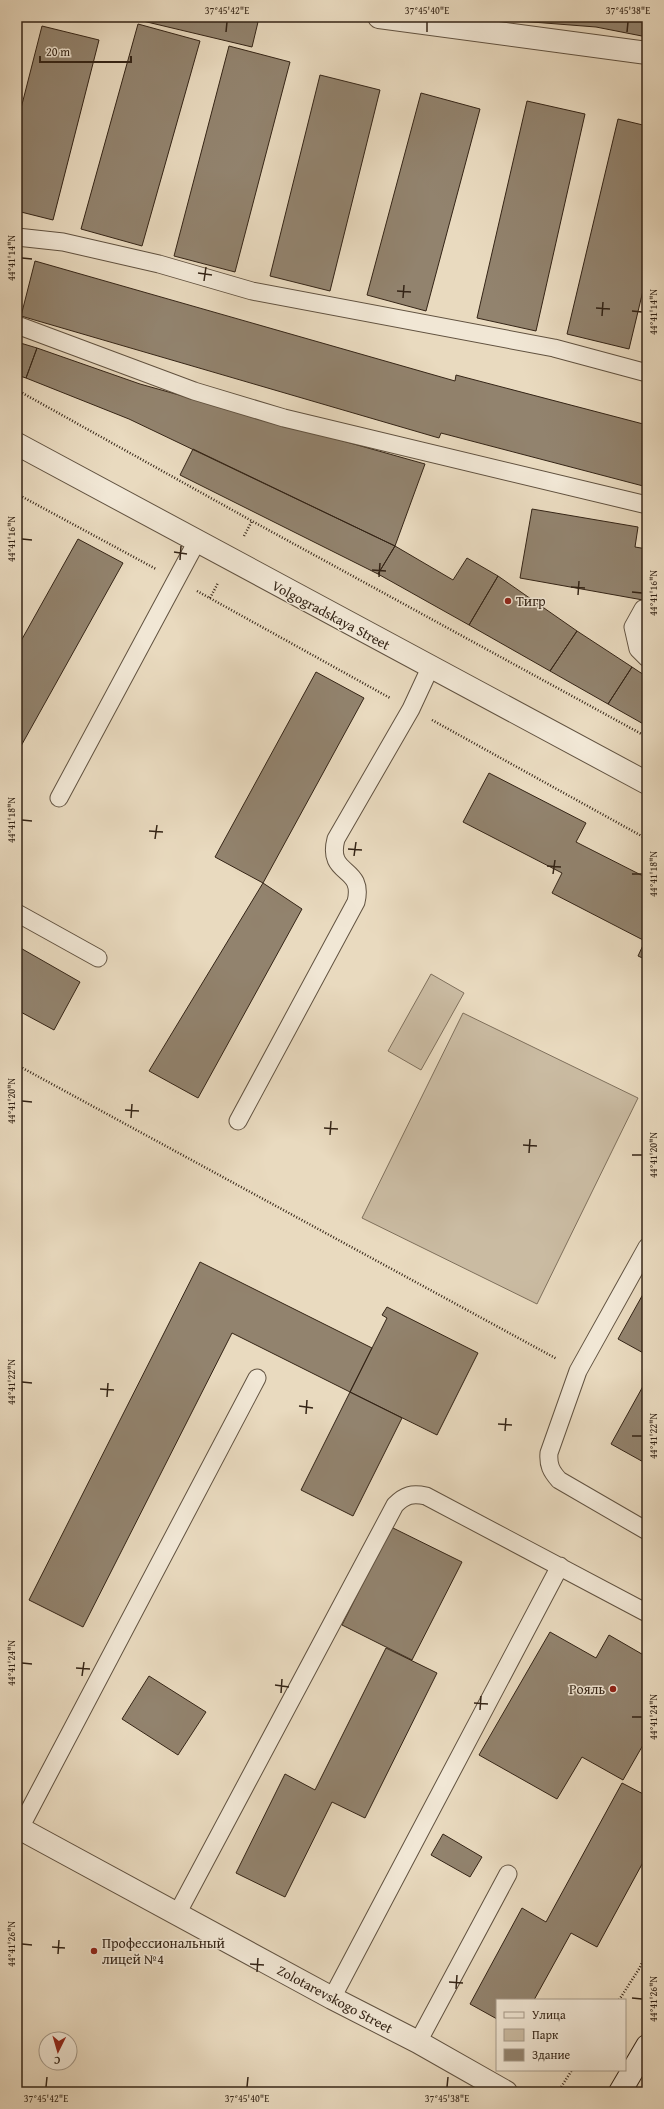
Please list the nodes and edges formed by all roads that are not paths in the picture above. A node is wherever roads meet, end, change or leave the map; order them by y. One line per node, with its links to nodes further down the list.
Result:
1 (379, 17): 2 (street)
2 (647, 53)
3 (17, 237): 5 (lane)
4 (17, 325): 7 (lane)
5 (647, 373)
6 (17, 444): 8 (street, Volgogradskaya Street)
7 (647, 505)
8 (197, 541): 11 (street, Volgogradskaya Street); 13 (lane)
9 (647, 609): 10 (lane)
10 (647, 658)
11 (430, 668): 12 (street, Volgogradskaya Street); 16 (lane)
12 (647, 784)
13 (59, 798)
14 (17, 913): 15 (lane)
15 (98, 958)
16 (238, 1121)
17 (647, 1247): 19 (lane)
18 (257, 1378): 22 (lane)
19 (647, 1531)
20 (560, 1566): 21 (lane); 24 (lane); 25 (lane)
21 (647, 1614)
22 (19, 1828): 24 (street, Zolotarevskogo Street)
23 (508, 1874): 26 (lane)
24 (177, 1914): 25 (street, Zolotarevskogo Street)
25 (332, 1998): 26 (street, Zolotarevskogo Street)
26 (418, 2042): 28 (street, Zolotarevskogo Street)
27 (647, 2046): 29 (street)
28 (506, 2092)
29 (620, 2092)

